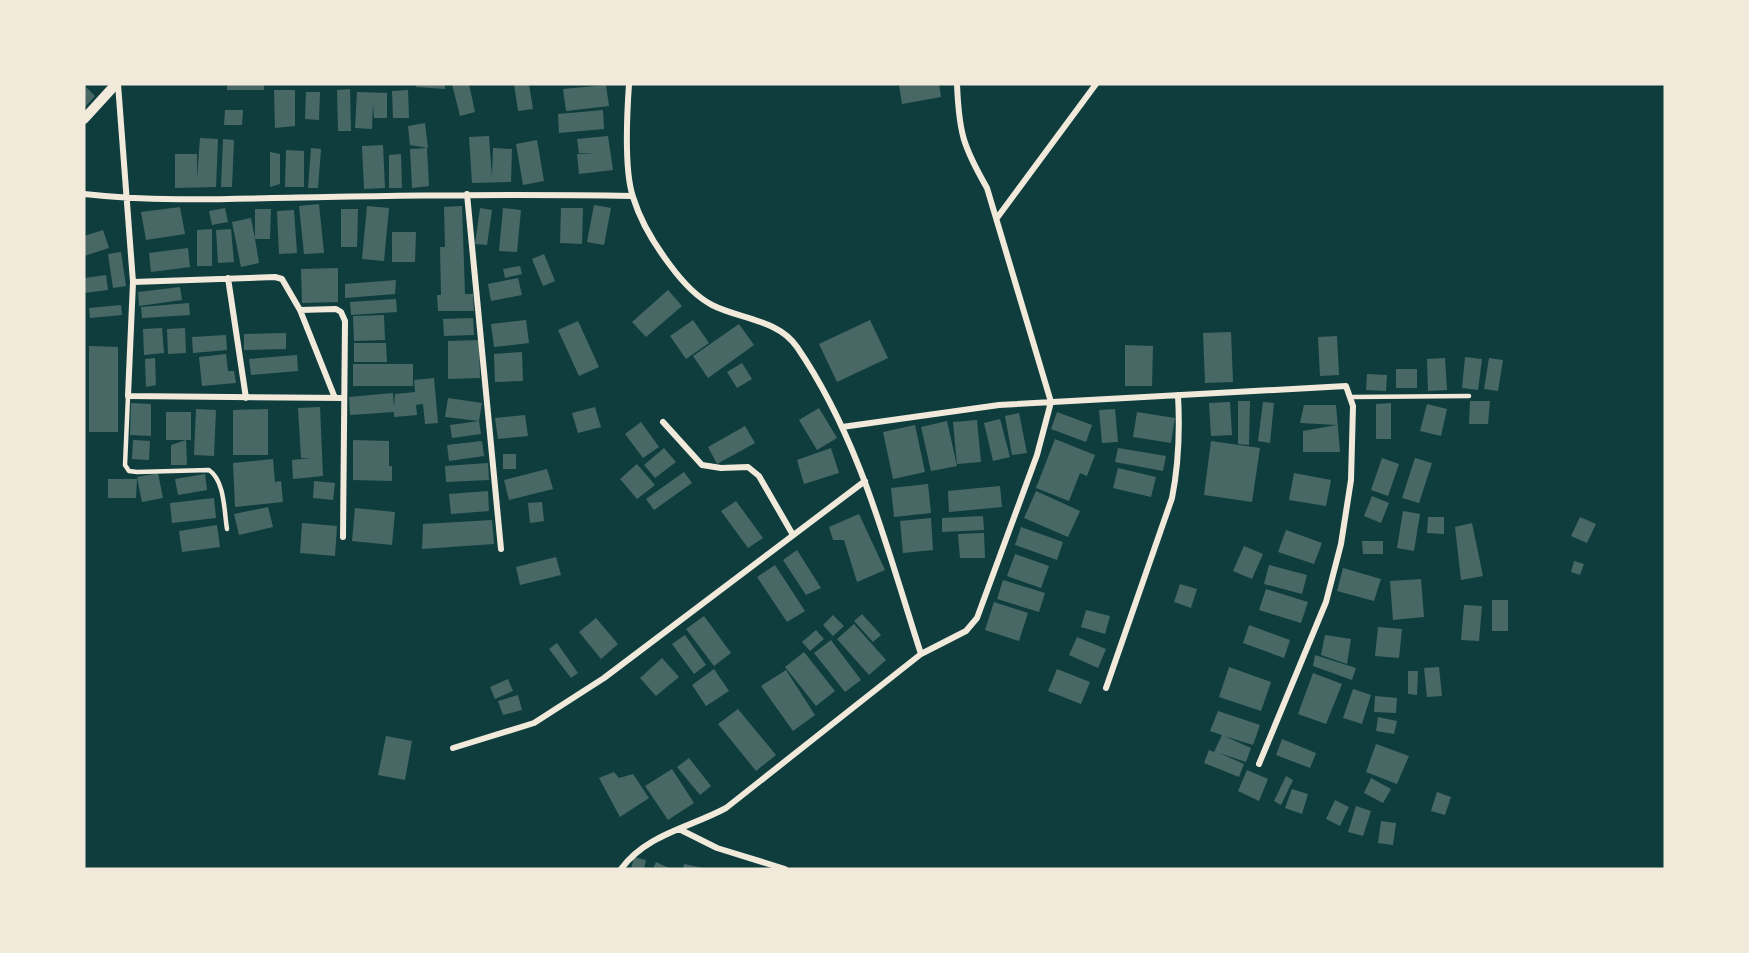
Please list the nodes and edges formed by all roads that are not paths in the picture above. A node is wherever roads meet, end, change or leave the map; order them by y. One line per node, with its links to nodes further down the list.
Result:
1 (117, 84): 5 (street); 9 (street)
2 (628, 84): 8 (street)
3 (957, 84): 10 (street)
4 (1096, 84): 10 (street)
5 (84, 119)
6 (84, 194): 9 (street)
7 (467, 194): 8 (street); 9 (street); 28 (street)
8 (632, 196): 23 (street)
9 (125, 198): 12 (street)
10 (997, 218): 21 (street)
11 (228, 278): 12 (street); 13 (street); 18 (street)
12 (133, 282): 15 (street)
13 (300, 310): 19 (street); 20 (street)
14 (1178, 395): 17 (street); 21 (street); 30 (street)
15 (128, 396): 18 (street); 25 (lane)
16 (1469, 396): 17 (lane)
17 (1352, 397): 32 (street)
18 (246, 398): 19 (street)
19 (335, 398): 20 (street)
20 (344, 398): 27 (street)
21 (1051, 402): 23 (street); 29 (street)
22 (663, 422): 26 (street)
23 (842, 427): 24 (street)
24 (865, 481): 26 (street); 29 (street)
25 (227, 529)
26 (794, 535): 31 (street)
27 (343, 537)
28 (501, 549)
29 (921, 654): 33 (street)
30 (1106, 688)
31 (453, 748)
32 (1259, 764)
33 (679, 829): 34 (street); 35 (street)
34 (765, 867): 36 (street)
35 (621, 869)
36 (785, 869)

